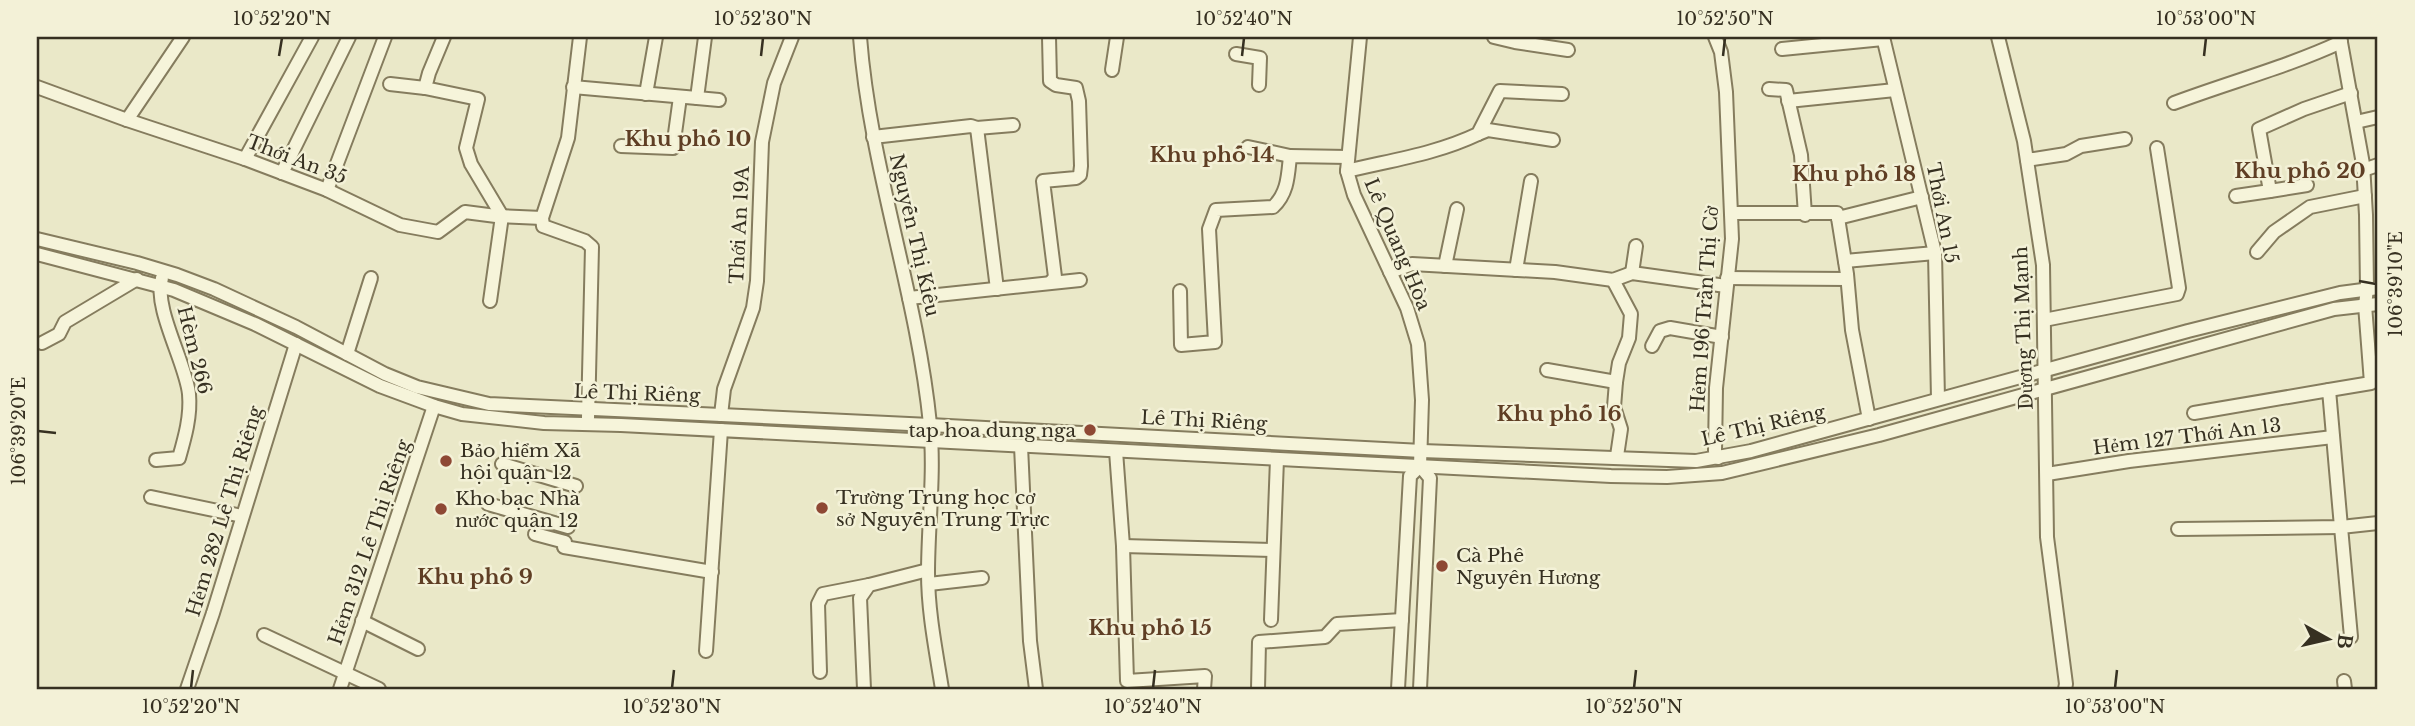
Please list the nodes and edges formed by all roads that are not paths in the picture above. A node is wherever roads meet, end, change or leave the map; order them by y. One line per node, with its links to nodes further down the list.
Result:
1 (183, 37): 39 (street)
2 (312, 37): 52 (street)
3 (349, 37): 57 (street)
4 (385, 37): 60 (street)
5 (444, 37): 27 (street)
6 (580, 37): 26 (street)
7 (656, 37): 31 (street)
8 (705, 37): 34 (street)
9 (792, 37): 111 (street, Thới An 19A)
10 (860, 37): 44 (street, Nguyễn Thị Kiêu)
11 (1049, 37): 87 (street)
12 (1117, 37): 22 (street)
13 (1360, 37): 51 (street, Lê Quang Hòa)
14 (1494, 37): 20 (street)
15 (1715, 37): 66 (street, Hẻm 196 Trần Thị Cờ)
16 (1998, 37): 53 (street, Dương Thị Mạnh)
17 (1883, 38): 19 (street); 29 (street, Thới An 15)
18 (2341, 39): 30 (street); 37 (street)
19 (1782, 49)
20 (1568, 50)
21 (1236, 54): 24 (street)
22 (1112, 70)
23 (390, 84): 27 (street)
24 (1259, 85)
25 (37, 87): 39 (street, Thới An 35)
26 (573, 87): 31 (street); 69 (street)
27 (425, 88): 68 (street)
28 (1769, 89): 36 (street)
29 (1895, 90): 36 (street); 63 (street, Thới An 15)
30 (2351, 93): 40 (street); 61 (street)
31 (646, 94): 33 (street)
32 (1562, 94): 43 (street)
33 (680, 97): 34 (street); 47 (street)
34 (696, 98): 35 (street)
35 (719, 100)
36 (1788, 101): 67 (street)
37 (2174, 103)
38 (2378, 117): 40 (street)
39 (127, 120): 52 (street, Thới An 35)
40 (2356, 122): 55 (street)
41 (1013, 125): 42 (street)
42 (977, 128): 44 (street); 90 (street)
43 (1478, 134): 46 (street); 56 (street)
44 (873, 137): 93 (street, Nguyễn Thị Kiêu)
45 (2125, 139): 53 (street)
46 (1553, 140)
47 (621, 146)
48 (1248, 147): 50 (street)
49 (2158, 148): 96 (street)
50 (1290, 156): 51 (street); 92 (street)
51 (1348, 157): 56 (street, Lê Quang Hòa)
52 (245, 159): 57 (street, Thới An 35)
53 (2027, 160): 96 (street, Dương Thị Mạnh)
54 (2378, 165): 55 (street)
55 (2363, 170): 64 (street)
56 (1347, 171): 80 (street, Lê Quang Hòa)
57 (282, 173): 60 (street, Thới An 35)
58 (1531, 181): 78 (street)
59 (2307, 186): 61 (street)
60 (327, 190): 68 (street, Thới An 35)
61 (2270, 191): 62 (street)
62 (2236, 196)
63 (1922, 197): 70 (street); 75 (street, Thới An 15)
64 (2370, 204): 73 (street); 91 (street)
65 (1458, 209): 77 (street)
66 (1731, 213): 67 (street); 88 (street, Hẻm 196 Trần Thị Cờ)
67 (1805, 215): 70 (street)
68 (502, 216): 69 (street, Thới An 35); 94 (street)
69 (542, 218): 109 (street)
70 (1838, 218): 76 (street)
71 (37, 239): 79 (street, Lê Thị Riêng)
72 (1636, 246): 81 (street)
73 (2257, 252)
74 (37, 254): 83 (street, Lê Thị Riêng)
75 (1935, 254): 76 (street); 107 (street, Thới An 15)
76 (1845, 261): 84 (street)
77 (1445, 266): 78 (street); 80 (street)
78 (1516, 270): 86 (street)
79 (164, 271): 89 (street, Hèm 266); 101 (street, Lê Thị Riêng)
80 (1390, 272): 120 (street, Lê Quang Hòa)
81 (1632, 273): 86 (street); 88 (street)
82 (371, 278): 101 (street)
83 (137, 279): 89 (street, Lê Thị Riêng); 98 (street)
84 (1847, 279): 88 (street); 112 (street)
85 (1080, 280): 87 (street)
86 (1613, 280): 104 (street)
87 (1051, 282): 90 (street)
88 (1726, 282): 97 (street, Hẻm 196 Trần Thị Cờ)
89 (160, 285): 99 (street, Lê Thị Riêng); 124 (street, Hèm 266)
90 (997, 289): 93 (street)
91 (2372, 289): 95 (street); 102 (street, Lê Thị Riêng)
92 (1180, 291)
93 (909, 298): 114 (street, Nguyễn Thị Kiêu)
94 (490, 302)
95 (2372, 305): 105 (street, Lê Thị Riêng); 106 (street)
96 (2044, 320): 102 (street, Dương Thị Mạnh)
97 (1722, 337): 100 (street); 122 (street, Hẻm 196 Trần Thị Cờ)
98 (42, 343)
99 (296, 344): 108 (street, Lê Thị Riêng); 131 (street, Hẻm 282 Lê Thị Riêng)
100 (1652, 345)
101 (347, 354): 109 (street, Lê Thị Riêng)
102 (2045, 369): 105 (street, Dương Thị Mạnh); 107 (street, Lê Thị Riêng)
103 (1547, 370): 104 (street)
104 (1616, 382): 121 (street)
105 (2046, 387): 126 (street, Lê Thị Riêng); 127 (street, Dương Thị Mạnh)
106 (2329, 390): 110 (street); 116 (street)
107 (1938, 399): 112 (street, Lê Thị Riêng)
108 (435, 407): 113 (street, Lê Thị Riêng); 145 (street, Hẻm 312 Lê Thị Riêng)
109 (587, 410): 111 (street, Lê Thị Riêng); 113 (street)
110 (2194, 414)
111 (721, 415): 114 (street, Lê Thị Riêng)
112 (1869, 419): 122 (street, Lê Thị Riêng)
113 (588, 425): 115 (street, Lê Thị Riêng)
114 (930, 425): 117 (street, Nguyễn Thị Kiêu); 120 (street, Lê Thị Riêng)
115 (721, 430): 117 (street, Lê Thị Riêng); 140 (street)
116 (2333, 437): 127 (street, Hẻm 127 Thới An 13); 134 (street)
117 (931, 441): 118 (street, Lê Thị Riêng); 139 (street, Nguyễn Thị Kiêu)
118 (1021, 446): 119 (street, Lê Thị Riêng); 160 (street)
119 (1116, 451): 123 (street, Lê Thị Riêng); 137 (street)
120 (1422, 451): 121 (street, Lê Thị Riêng); 126 (street, Lê Quang Hòa)
121 (1617, 456): 122 (street, Lê Thị Riêng)
122 (1718, 458)
123 (1277, 459): 126 (street, Lê Thị Riêng); 138 (street)
124 (156, 460)
125 (502, 464): 128 (street)
126 (1420, 466): 146 (street, Lê Quang Hòa); 164 (street, Lê Quang Hòa)
127 (2047, 474): 165 (street, Dương Thị Mạnh)
128 (576, 486)
129 (151, 497): 131 (street)
130 (488, 503): 133 (street)
131 (242, 516): 155 (street, Hẻm 282 Lê Thị Riêng)
132 (2378, 523): 134 (street)
133 (568, 527)
134 (2341, 527): 135 (street); 148 (street)
135 (2178, 529)
136 (536, 534): 140 (street)
137 (1123, 546): 138 (street); 153 (street)
138 (1273, 550): 144 (street)
139 (928, 570): 142 (street, Nguyễn Thị Kiêu); 143 (street)
140 (712, 572): 150 (street)
141 (982, 578): 142 (street)
142 (929, 584): 159 (street, Nguyễn Thị Kiêu)
143 (869, 585): 151 (street); 158 (street)
144 (1271, 620)
145 (362, 621): 149 (street); 152 (street, Hẻm 312 Lê Thị Riêng)
146 (1402, 621): 162 (street); 163 (street, Lê Quang Hòa)
147 (264, 635): 152 (street)
148 (2351, 638)
149 (418, 649)
150 (706, 651)
151 (820, 672)
152 (345, 674): 156 (street, Hẻm 312 Lê Thị Riêng); 157 (street)
153 (1128, 685): 154 (street)
154 (1155, 685): 161 (street)
155 (187, 689)
156 (340, 689)
157 (379, 689)
158 (864, 689)
159 (942, 689)
160 (1036, 689)
161 (1204, 689)
162 (1258, 689)
163 (1398, 689)
164 (1420, 689)
165 (2065, 689)

